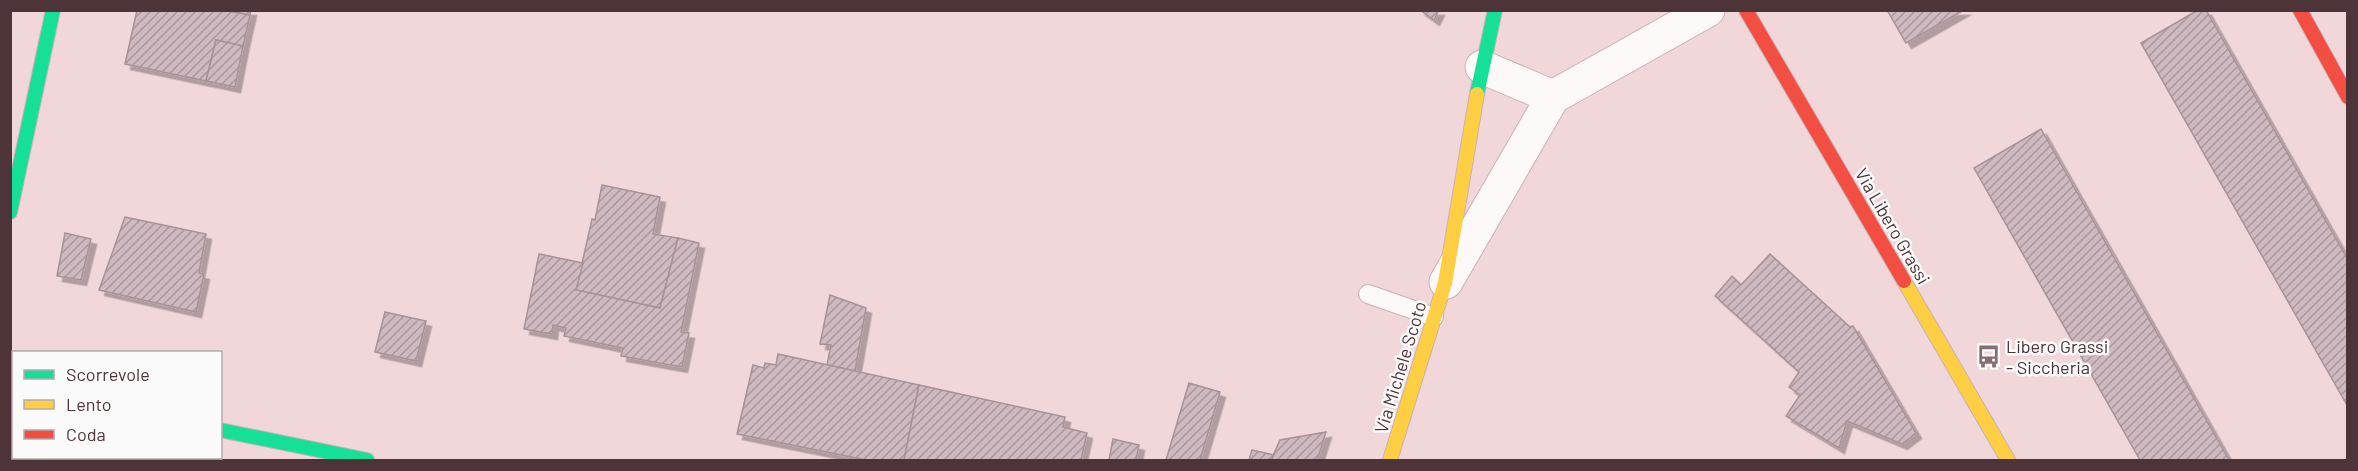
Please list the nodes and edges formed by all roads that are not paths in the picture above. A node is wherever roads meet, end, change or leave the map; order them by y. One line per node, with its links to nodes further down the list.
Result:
1 (53, 10): 9 (street)
2 (1495, 10): 6 (street, Via Michele Scoto)
3 (1708, 10): 7 (street)
4 (1746, 10): 16 (street, Via Libero Grassi)
5 (2300, 10): 8 (street)
6 (1482, 67): 7 (street); 10 (street, Via Michele Scoto)
7 (1553, 97): 10 (street)
8 (2348, 97)
9 (10, 212)
10 (1445, 283): 12 (street, Via Michele Scoto)
11 (1368, 294): 12 (lane)
12 (1434, 316): 15 (street, Via Michele Scoto)
13 (222, 430): 14 (street)
14 (367, 460)
15 (1390, 460)
16 (2008, 460)

